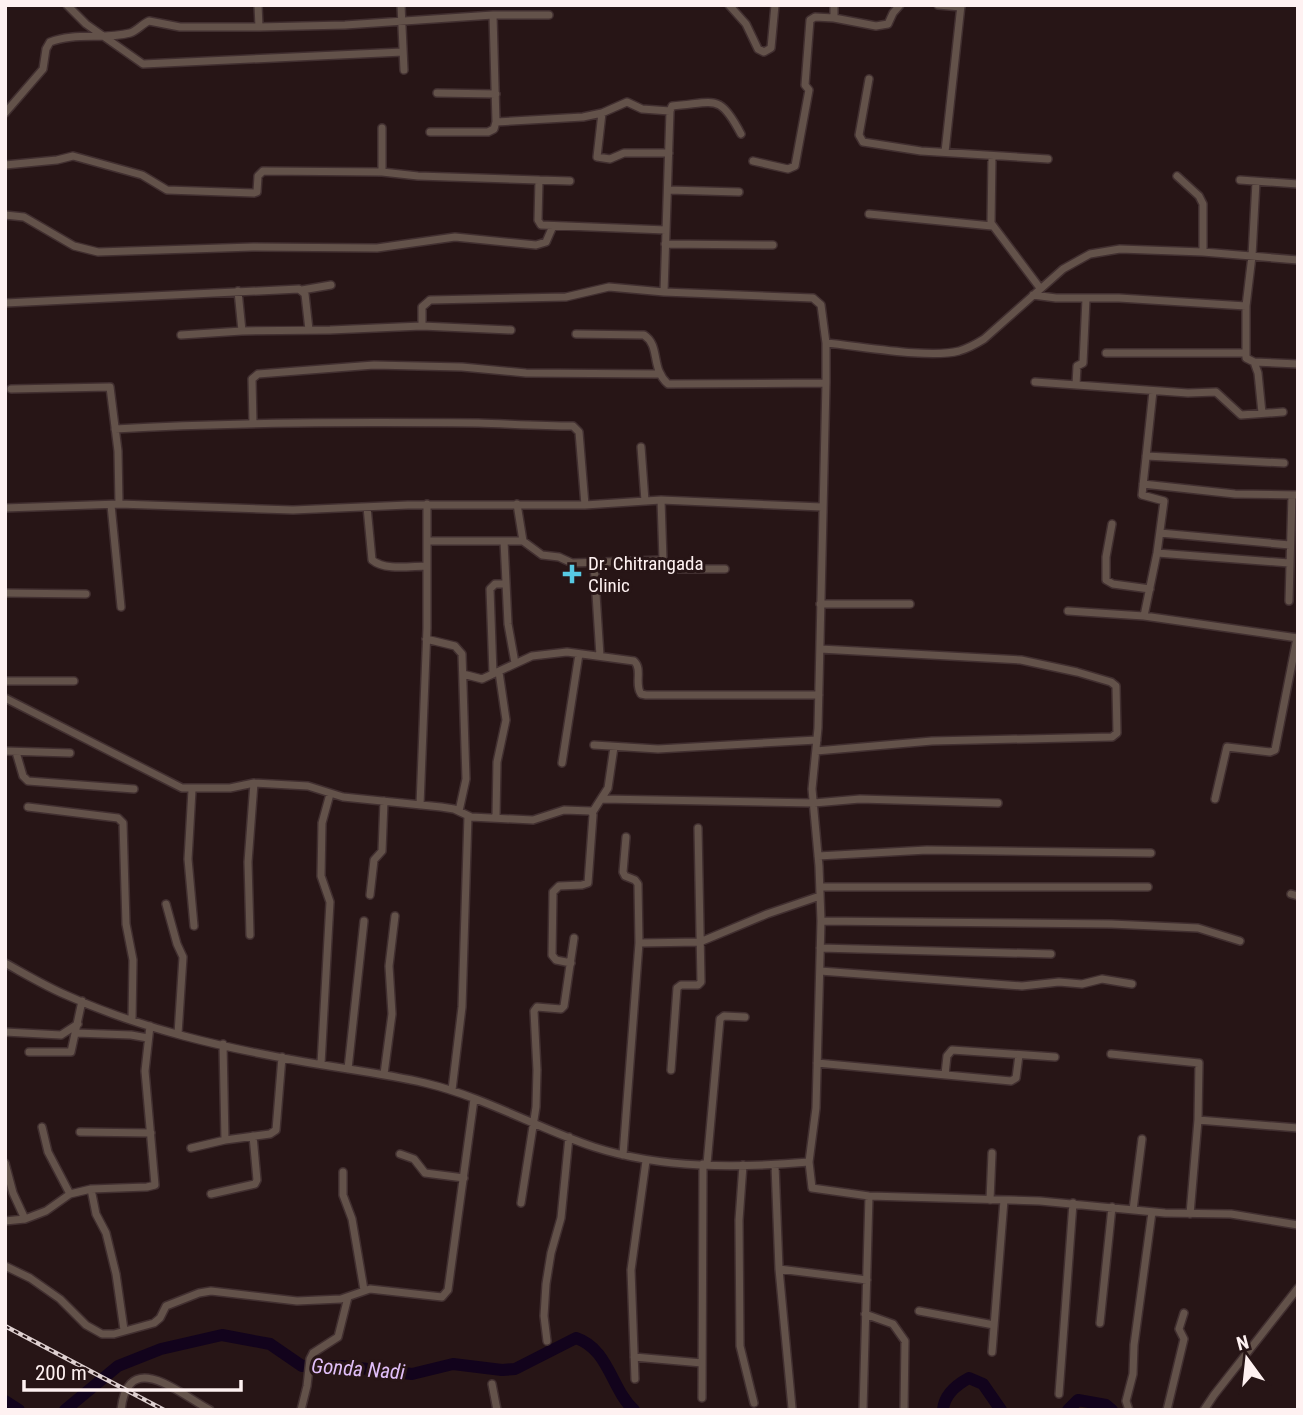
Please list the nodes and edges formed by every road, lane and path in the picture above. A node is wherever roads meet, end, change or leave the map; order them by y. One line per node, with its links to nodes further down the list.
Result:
1 (67, 5): 15 (street)
2 (258, 5): 14 (street)
3 (401, 5): 13 (street)
4 (729, 5): 5 (street)
5 (775, 5)
6 (834, 5): 12 (street)
7 (900, 5): 12 (street)
8 (939, 5): 9 (street)
9 (961, 6): 28 (street)
10 (493, 15): 11 (street); 13 (street); 20 (street)
11 (549, 15)
12 (834, 18): 32 (street)
13 (402, 22): 14 (street); 16 (street)
14 (259, 27): 15 (street)
15 (107, 37): 16 (street); 22 (street)
16 (403, 52): 17 (street)
17 (404, 70)
18 (869, 79): 28 (street)
19 (437, 93): 20 (street)
20 (496, 94): 24 (street)
21 (670, 111): 23 (street); 27 (street); 29 (street)
22 (5, 113)
23 (601, 113): 24 (street); 29 (street)
24 (496, 122): 26 (street)
25 (382, 128): 34 (street)
26 (430, 132)
27 (741, 134)
28 (946, 152): 30 (street)
29 (669, 153): 41 (street)
30 (992, 157): 31 (street); 46 (street)
31 (1048, 159)
32 (753, 161)
33 (5, 165): 34 (street)
34 (382, 172): 36 (street)
35 (1177, 176): 50 (street)
36 (539, 180): 38 (street); 45 (street)
37 (1240, 180): 39 (street)
38 (570, 181)
39 (1256, 182): 40 (street); 51 (street)
40 (1298, 184)
41 (668, 190): 42 (street); 47 (street)
42 (738, 192)
43 (869, 214): 46 (street)
44 (5, 215): 45 (street)
45 (553, 226): 47 (street)
46 (992, 226): 54 (street)
47 (666, 230): 48 (street)
48 (665, 244): 49 (street); 57 (street)
49 (773, 245)
50 (1203, 252): 51 (street); 54 (street)
51 (1252, 256): 52 (street); 61 (street)
52 (1298, 260)
53 (331, 285): 55 (street)
54 (1040, 288): 58 (street)
55 (302, 290): 56 (street); 63 (street)
56 (238, 291): 60 (street); 65 (street)
57 (664, 292): 62 (street); 68 (street)
58 (1033, 295): 59 (street); 68 (street)
59 (1086, 299): 61 (street); 76 (street)
60 (5, 303)
61 (1246, 306): 70 (street)
62 (422, 326): 63 (street); 64 (street)
63 (309, 330): 65 (street)
64 (511, 330)
65 (242, 331): 67 (street)
66 (576, 334): 73 (street)
67 (181, 335)
68 (826, 343): 75 (street)
69 (1106, 352): 70 (street)
70 (1245, 353): 71 (street)
71 (1254, 362): 72 (street); 80 (street)
72 (1298, 364)
73 (658, 374): 75 (street); 81 (street)
74 (1035, 382): 76 (street)
75 (826, 383): 95 (street)
76 (1076, 385): 78 (street)
77 (11, 389): 82 (street)
78 (1153, 391): 80 (street); 84 (street)
79 (1283, 412): 80 (street)
80 (1262, 414)
81 (253, 425): 82 (street); 93 (street)
82 (115, 429): 90 (street)
83 (641, 447): 89 (street)
84 (1146, 456): 85 (street); 86 (street)
85 (1284, 463)
86 (1143, 484): 87 (street); 98 (street)
87 (1295, 495): 102 (street)
88 (661, 500): 89 (street); 95 (street); 104 (street)
89 (645, 501): 93 (street)
90 (115, 504): 94 (street); 96 (street); 116 (street)
91 (517, 504): 92 (street); 93 (street); 101 (street)
92 (427, 505): 94 (street); 99 (street)
93 (585, 505)
94 (367, 507): 107 (street)
95 (822, 507): 114 (street)
96 (5, 508)
97 (1112, 524): 110 (street)
98 (1160, 533): 102 (street); 103 (street)
99 (427, 541): 100 (street); 107 (street)
100 (504, 541): 101 (street); 109 (street)
101 (523, 541): 105 (street)
102 (1290, 545): 106 (street)
103 (1157, 553): 106 (street); 110 (street)
104 (663, 560): 105 (street); 108 (street)
105 (594, 563): 123 (street)
106 (1290, 563): 113 (street)
107 (427, 566): 120 (street)
108 (725, 569)
109 (506, 584): 124 (street); 125 (street)
110 (1150, 589): 118 (street)
111 (5, 593): 112 (street)
112 (86, 594)
113 (1289, 601)
114 (820, 604): 115 (street); 121 (street)
115 (910, 604)
116 (121, 607)
117 (1068, 611): 118 (street)
118 (1144, 616): 119 (street)
119 (1298, 638): 144 (street)
120 (426, 639): 126 (street); 148 (street)
121 (820, 649): 129 (street); 135 (street)
122 (579, 654): 123 (street); 124 (street); 138 (street)
123 (600, 656): 129 (street)
124 (514, 663): 125 (street)
125 (496, 673): 126 (street); 153 (street)
126 (463, 674): 150 (street)
127 (5, 681): 128 (street)
128 (74, 681)
129 (819, 695): 131 (street)
130 (5, 698): 141 (street)
131 (817, 740): 133 (street); 135 (street)
132 (594, 745): 133 (street)
133 (614, 747): 143 (street)
134 (5, 751): 136 (street)
135 (816, 751): 146 (street)
136 (16, 752): 137 (street); 140 (street)
137 (70, 753)
138 (562, 763)
139 (254, 783): 141 (street); 142 (street); 167 (street)
140 (134, 789)
141 (192, 790): 166 (street)
142 (330, 794): 145 (street); 193 (street)
143 (602, 799): 146 (street); 151 (street)
144 (1215, 799)
145 (384, 801): 148 (street); 160 (street)
146 (814, 803): 147 (street); 157 (street)
147 (998, 803)
148 (420, 804): 150 (street)
149 (28, 807): 180 (street)
150 (459, 811): 152 (street)
151 (592, 813): 153 (street); 175 (street)
152 (468, 816): 153 (street); 198 (street)
153 (496, 817)
154 (698, 828): 170 (street)
155 (626, 837): 171 (street)
156 (1151, 853): 157 (street)
157 (818, 856): 158 (street)
158 (820, 887): 159 (street); 161 (street)
159 (1148, 887)
160 (370, 895)
161 (820, 897): 165 (street); 170 (street)
162 (166, 904): 184 (street)
163 (395, 916): 196 (street)
164 (363, 921): 194 (street)
165 (821, 921): 169 (street); 172 (street)
166 (194, 926)
167 (250, 935)
168 (574, 938): 175 (street)
169 (1240, 941)
170 (700, 942): 171 (street); 195 (street)
171 (639, 943): 213 (street)
172 (820, 948): 173 (street); 176 (street)
173 (1051, 954)
174 (5, 963): 178 (street)
175 (571, 963): 201 (street)
176 (820, 971): 177 (street); 192 (street)
177 (1132, 984)
178 (82, 1001): 180 (street); 182 (street)
179 (745, 1017): 217 (street)
180 (132, 1020): 181 (street)
181 (150, 1026): 184 (street); 185 (street)
182 (77, 1028): 183 (street); 185 (street); 187 (street)
183 (5, 1032)
184 (178, 1034): 186 (street)
185 (148, 1038): 205 (street)
186 (223, 1044): 190 (street); 209 (street)
187 (29, 1052)
188 (1111, 1054): 200 (street)
189 (1018, 1055): 191 (street); 197 (street); 197 (street)
190 (282, 1057): 193 (street); 206 (street)
191 (1055, 1057)
192 (817, 1063): 197 (street); 215 (street)
193 (321, 1064): 194 (street)
194 (348, 1069): 196 (street)
195 (671, 1070)
196 (383, 1074): 198 (street)
197 (945, 1074)
198 (452, 1090): 199 (street)
199 (474, 1099): 201 (street); 221 (street)
200 (1198, 1120): 203 (street); 233 (street)
201 (535, 1124): 207 (street); 228 (street)
202 (42, 1127): 223 (street)
203 (1298, 1128)
204 (80, 1132): 205 (street)
205 (151, 1133): 222 (street)
206 (253, 1136): 209 (street); 224 (street)
207 (569, 1137): 213 (street); 249 (street)
208 (1142, 1139): 231 (street)
209 (225, 1140): 210 (street)
210 (191, 1148)
211 (992, 1153): 226 (street)
212 (400, 1154): 221 (street)
213 (623, 1155): 214 (street)
214 (646, 1161): 217 (street); 251 (street)
215 (809, 1162): 218 (street); 225 (street)
216 (5, 1163): 234 (street)
217 (705, 1164): 219 (street); 252 (street)
218 (775, 1165): 219 (street); 238 (street)
219 (743, 1166): 257 (street)
220 (343, 1172): 241 (street)
221 (464, 1178): 241 (street)
222 (91, 1189): 223 (street); 248 (street)
223 (71, 1194): 234 (street)
224 (211, 1194)
225 (869, 1196): 226 (street); 239 (street)
226 (990, 1200): 227 (street)
227 (1004, 1200): 229 (street); 247 (street)
228 (521, 1203)
229 (1073, 1203): 230 (street); 255 (street)
230 (1112, 1207): 231 (street); 246 (street)
231 (1133, 1210): 232 (street)
232 (1152, 1212): 233 (street); 265 (street)
233 (1191, 1214): 236 (street)
234 (24, 1219): 235 (street)
235 (5, 1220)
236 (1298, 1225)
237 (5, 1266): 248 (street)
238 (779, 1269): 239 (street); 258 (street)
239 (867, 1280): 245 (street)
240 (1298, 1288): 267 (street)
241 (364, 1290): 242 (street)
242 (348, 1297): 248 (street); 261 (street)
243 (919, 1311): 247 (street)
244 (1184, 1313): 266 (street)
245 (865, 1314): 263 (street); 264 (street)
246 (1100, 1324)
247 (994, 1325): 250 (street)
248 (124, 1330)
249 (547, 1342)
250 (992, 1352)
251 (634, 1357): 252 (street); 253 (street)
252 (702, 1363): 256 (street)
253 (635, 1379)
254 (492, 1384): 262 (street)
255 (1059, 1394)
256 (702, 1398)
257 (754, 1403)
258 (792, 1408)
259 (121, 1410): 260 (street)
260 (210, 1410)
261 (301, 1410)
262 (497, 1410)
263 (863, 1410)
264 (904, 1410)
265 (1129, 1410)
266 (1167, 1410)
267 (1204, 1410)

